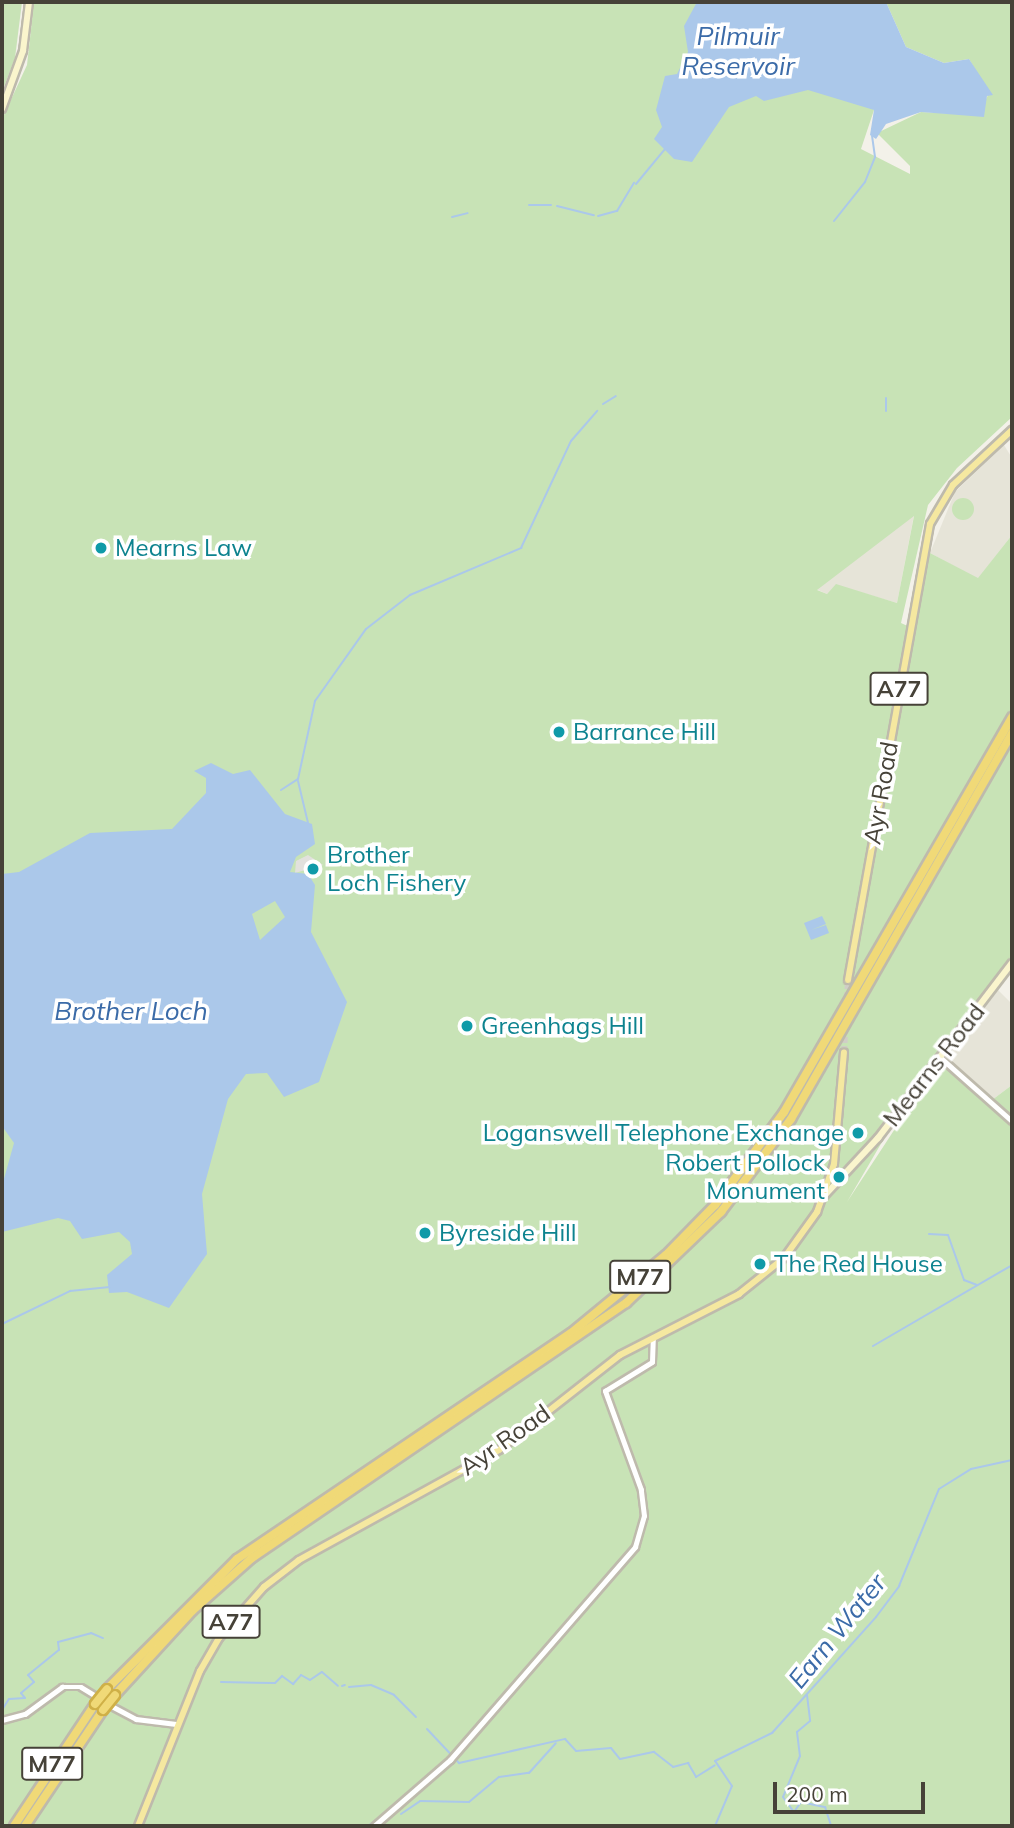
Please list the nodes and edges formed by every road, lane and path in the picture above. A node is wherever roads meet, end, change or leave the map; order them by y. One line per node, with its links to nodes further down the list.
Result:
1 (29, 2): 2 (street)
2 (2, 109)
3 (1012, 430): 7 (main road, Ayr Road / A77)
4 (1012, 717): 13 (highway, M77)
5 (1012, 733): 13 (highway, M77)
6 (1012, 963): 9 (street, Mearns Road)
7 (848, 980)
8 (844, 1052): 11 (main road, Ayr Road / A77)
9 (940, 1056): 10 (street); 11 (street, Mearns Road)
10 (1012, 1121)
11 (825, 1195): 12 (main road, Ayr Road / A77)
12 (653, 1337): 16 (main road, Ayr Road / A77); 20 (street)
13 (111, 1692): 14 (highway, M77, bridge)
14 (99, 1707): 17 (highway, M77); 18 (highway, M77)
15 (2, 1720): 16 (street)
16 (176, 1724): 19 (main road, Ayr Road / A77)
17 (13, 1826)
18 (25, 1826)
19 (138, 1826)
20 (374, 1826)

